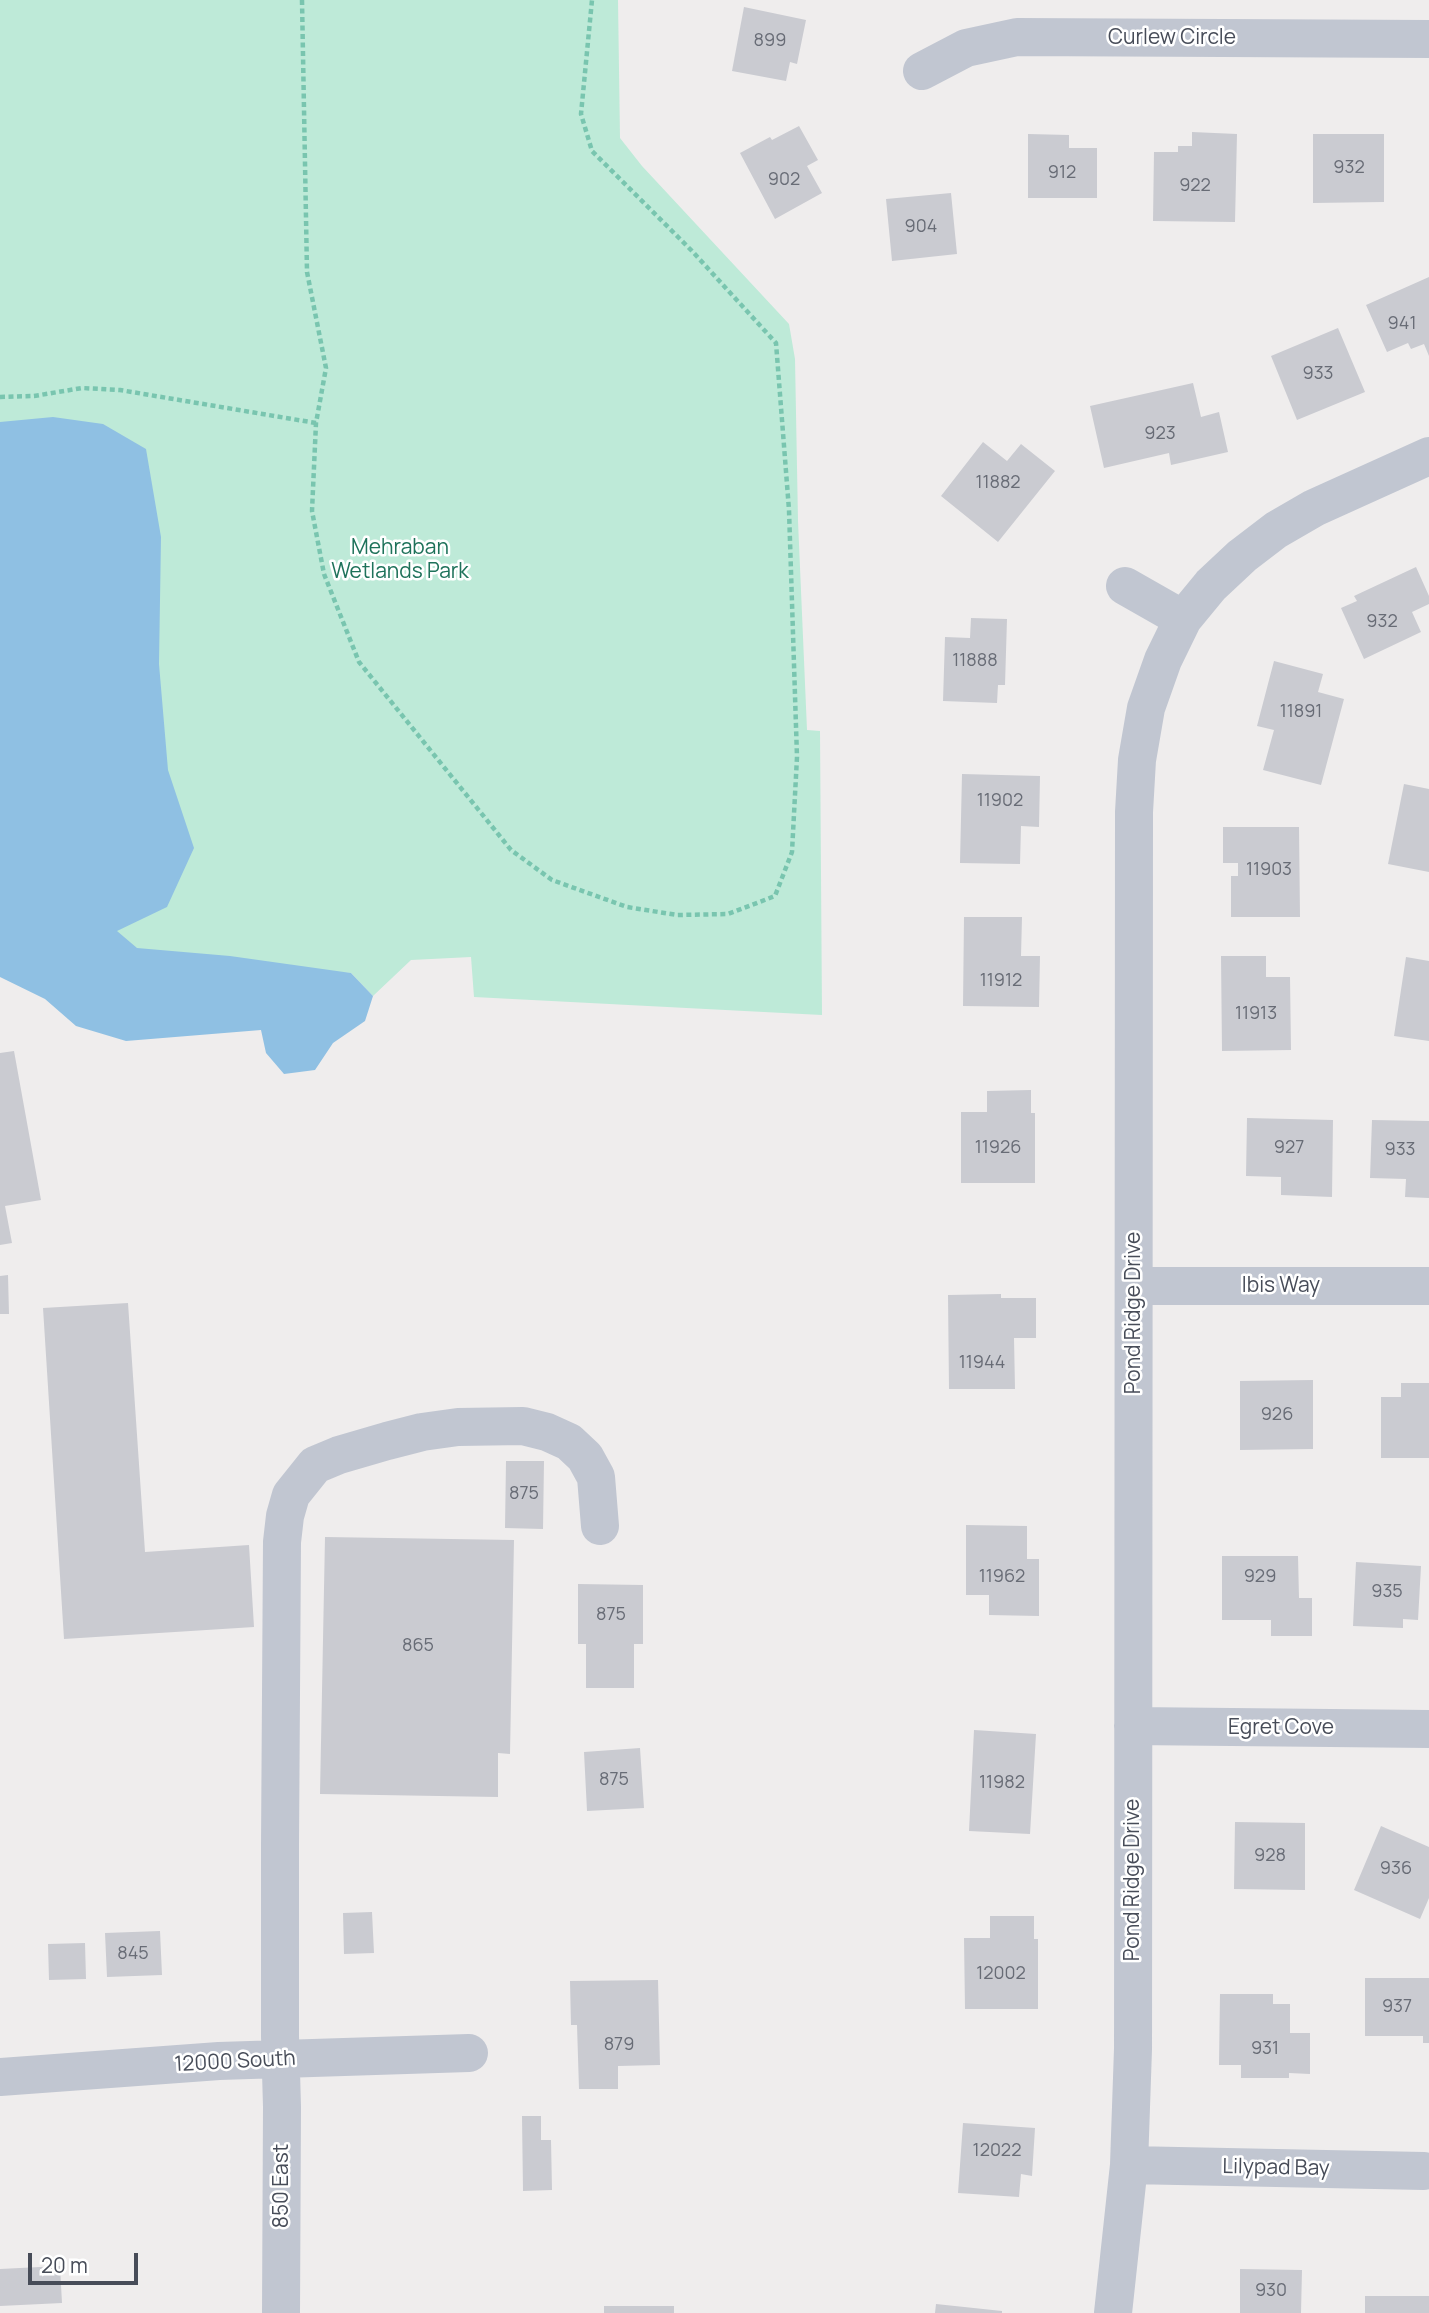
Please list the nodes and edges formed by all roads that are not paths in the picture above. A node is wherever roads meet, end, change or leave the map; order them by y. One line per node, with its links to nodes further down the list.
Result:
1 (1429, 39): 2 (street, Curlew Circle)
2 (922, 71)
3 (1429, 456): 5 (street, Pond Ridge Drive)
4 (1125, 586): 5 (street)
5 (1183, 619): 6 (street, Pond Ridge Drive)
6 (1134, 1286): 7 (street, Ibis Way); 9 (street, Pond Ridge Drive)
7 (1429, 1286)
8 (600, 1526): 12 (street, 850 East)
9 (1133, 1726): 10 (street, Egret Cove); 14 (street, Pond Ridge Drive)
10 (1429, 1729)
11 (470, 2053): 12 (street, 12000 South)
12 (280, 2059): 13 (street, 12000 South); 16 (street, 850 East)
13 (0, 2077)
14 (1129, 2165): 15 (street, Lilypad Bay); 17 (street, Pond Ridge Drive)
15 (1424, 2171)
16 (281, 2313)
17 (1113, 2313)

